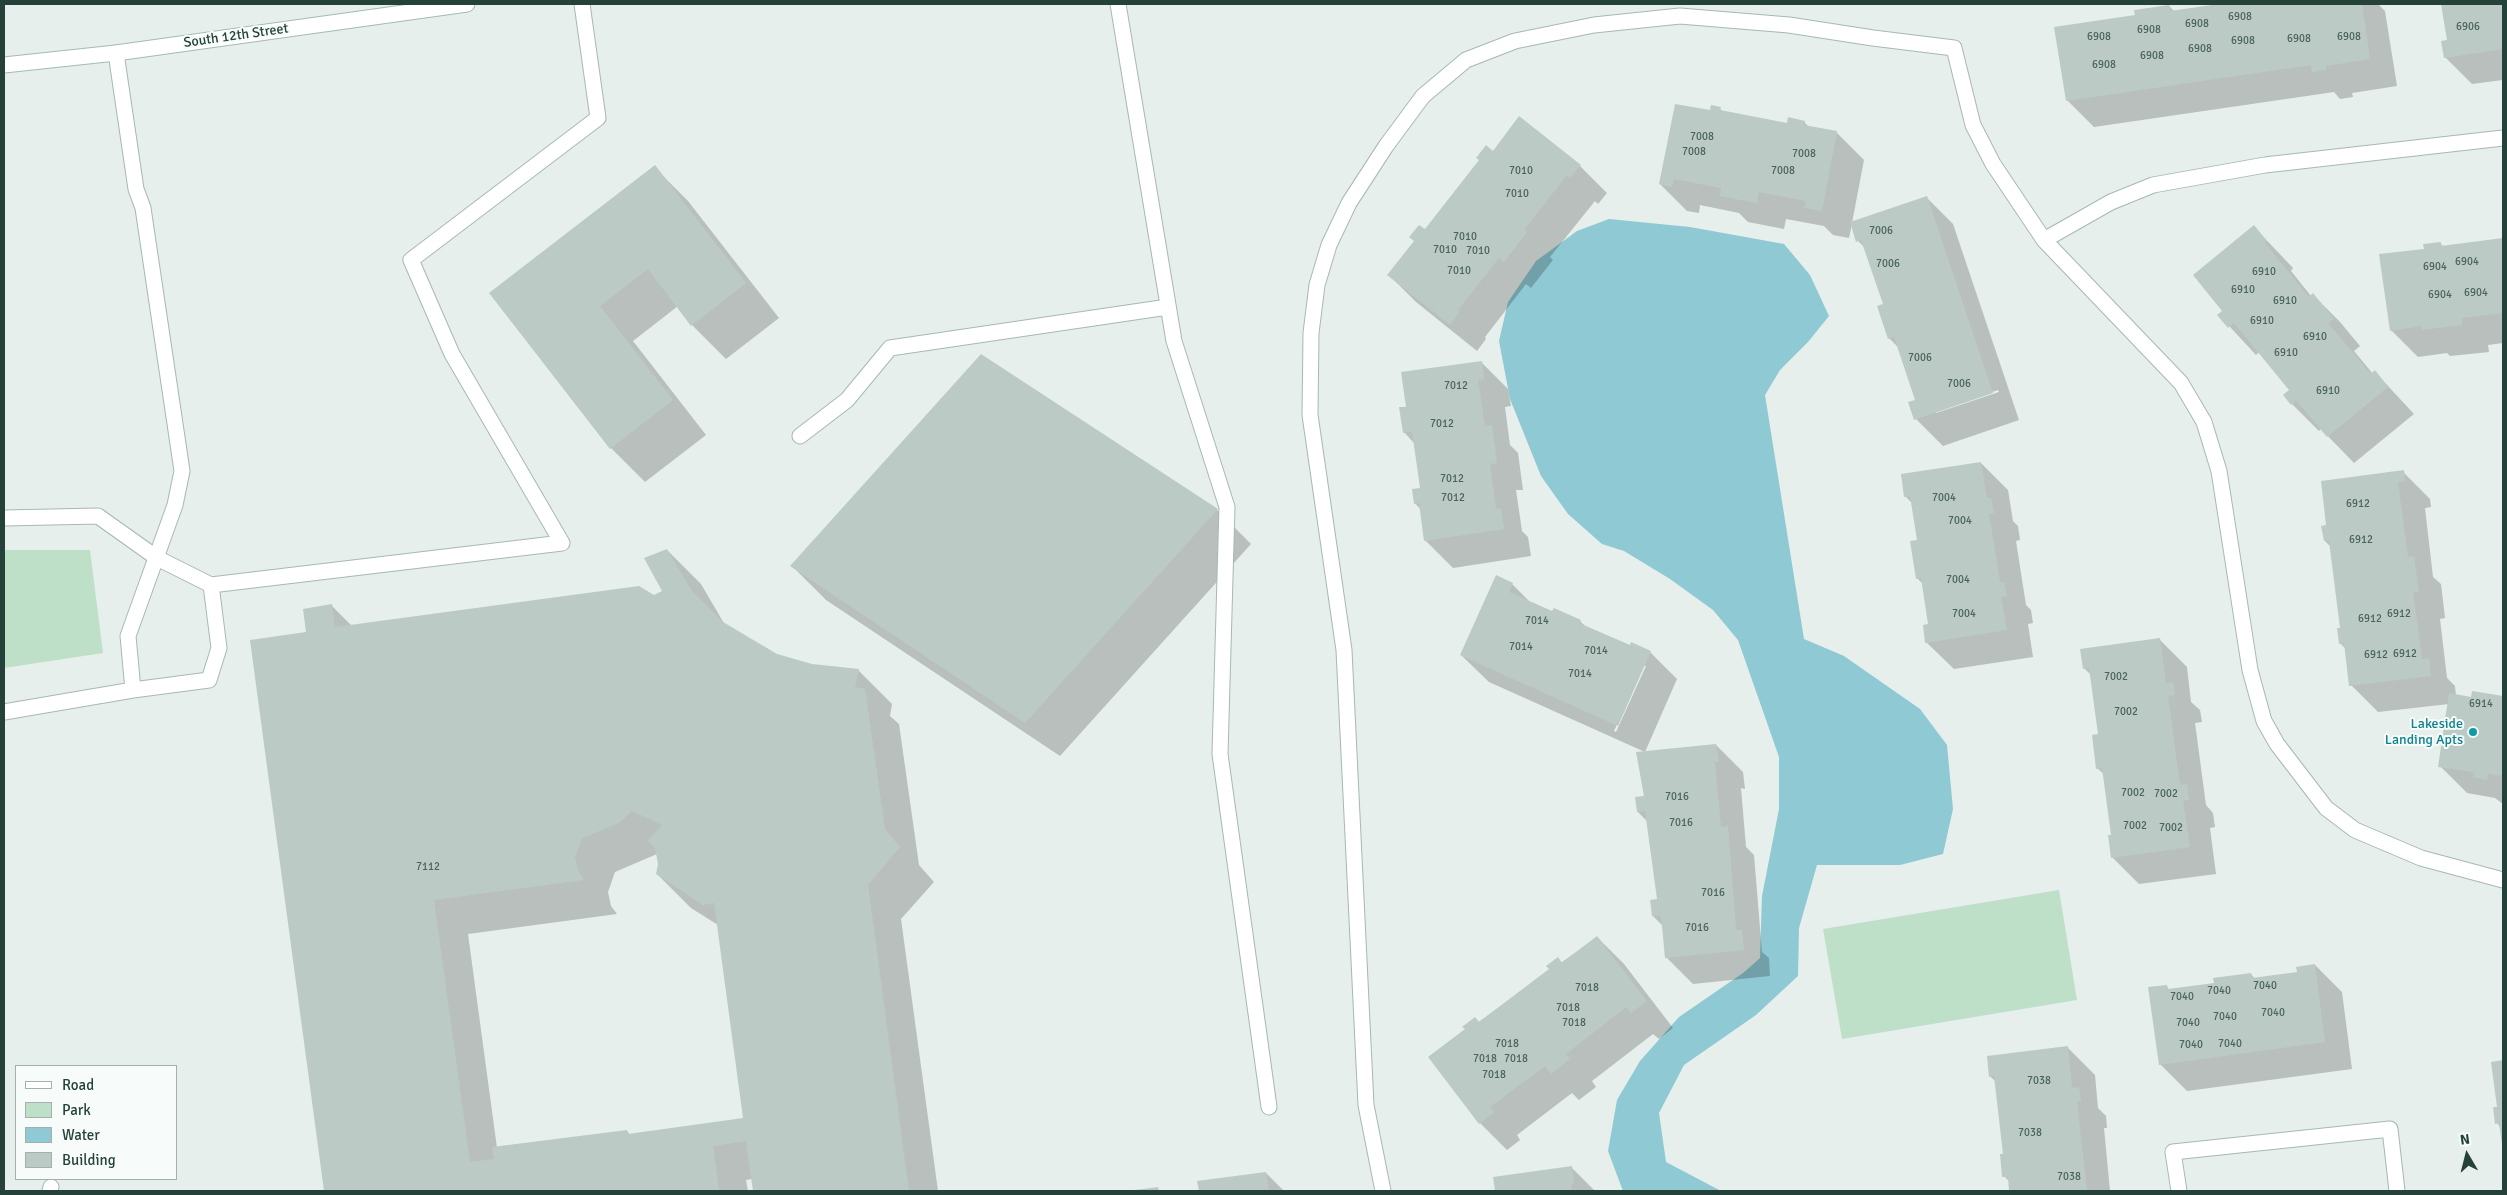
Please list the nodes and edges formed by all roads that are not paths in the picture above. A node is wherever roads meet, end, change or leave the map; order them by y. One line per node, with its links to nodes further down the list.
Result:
1 (467, 4): 4 (main road, South 12th Street)
2 (582, 4): 12 (main road)
3 (1118, 4): 8 (main road)
4 (116, 53): 5 (main road, South 12th Street); 11 (main road)
5 (4, 65)
6 (2503, 138): 7 (main road)
7 (2044, 240): 15 (main road); 17 (main road)
8 (1168, 307): 9 (main road); 16 (main road)
9 (800, 436)
10 (4, 518): 11 (main road)
11 (156, 558): 12 (main road); 13 (main road)
12 (211, 585): 13 (main road)
13 (133, 690): 14 (main road)
14 (4, 712)
15 (2503, 880)
16 (1269, 1107)
17 (1383, 1191)
18 (2179, 1191): 19 (main road)
19 (2397, 1191)

